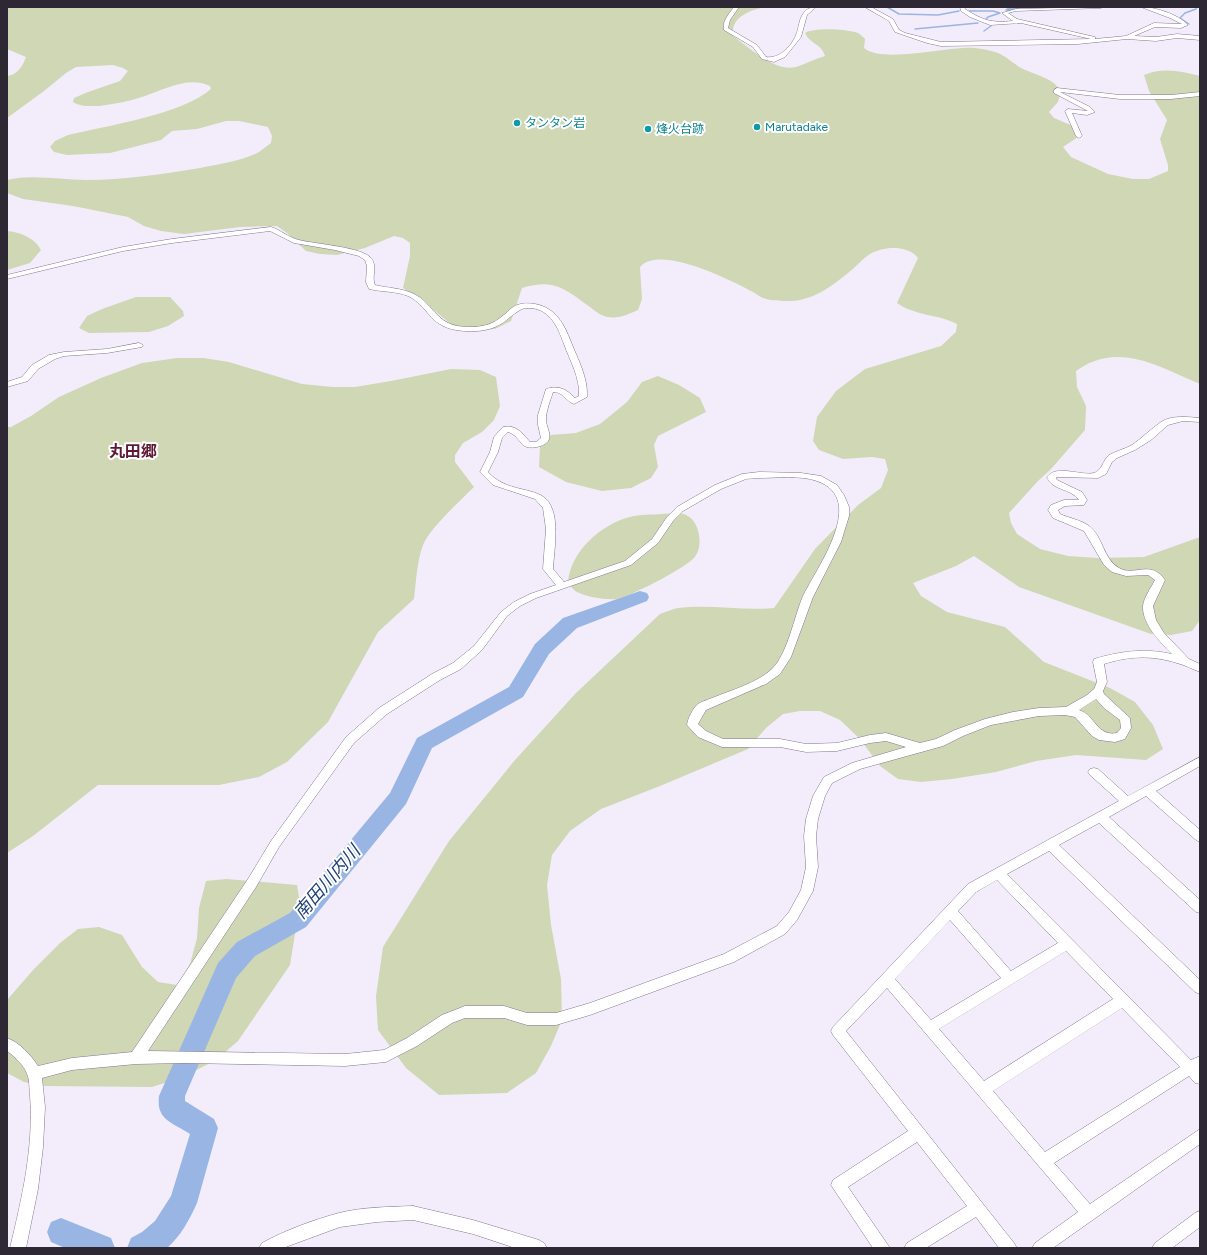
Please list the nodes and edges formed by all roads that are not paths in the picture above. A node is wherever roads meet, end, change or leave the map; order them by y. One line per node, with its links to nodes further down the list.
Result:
1 (737, 7): 2 (street)
2 (814, 7)
3 (867, 7): 10 (street)
4 (962, 7): 7 (street)
5 (1101, 7): 7 (street)
6 (1143, 7): 8 (street)
7 (1023, 22): 10 (street)
8 (1127, 37): 9 (street); 10 (street)
9 (1200, 38)
10 (1103, 40)
11 (1200, 94): 12 (street)
12 (1079, 136)
13 (7, 277): 17 (street)
14 (139, 345): 15 (street)
15 (7, 385)
16 (1200, 420): 18 (street)
17 (562, 586): 22 (street); 40 (street)
18 (1184, 660): 19 (street); 20 (street)
19 (1200, 668)
20 (1098, 691): 21 (street); 21 (street)
21 (1065, 711): 22 (street)
22 (920, 747): 40 (street)
23 (1198, 766): 25 (street)
24 (1094, 772): 26 (street)
25 (1147, 790): 26 (street); 28 (street)
26 (1128, 801): 27 (street)
27 (1100, 816): 29 (street); 31 (street)
28 (1200, 836)
29 (1050, 844): 30 (street); 36 (street)
30 (998, 873): 32 (street); 33 (street)
31 (1200, 908)
32 (950, 911): 34 (street); 35 (street)
33 (1067, 944): 35 (street); 37 (street)
34 (887, 978): 38 (street); 44 (street)
35 (1010, 979): 38 (street)
36 (1200, 988)
37 (1123, 1000): 41 (street); 43 (street)
38 (930, 1028): 43 (street)
39 (7, 1044): 42 (street)
40 (136, 1058): 42 (street)
41 (1197, 1069): 46 (street)
42 (34, 1073): 51 (street)
43 (983, 1090): 46 (street)
44 (918, 1133): 47 (street); 50 (street)
45 (1200, 1136): 48 (street)
46 (1044, 1161): 48 (street)
47 (977, 1208): 54 (street); 55 (street)
48 (1089, 1214): 56 (street)
49 (1200, 1218): 57 (street)
50 (877, 1246)
51 (18, 1248)
52 (268, 1248): 53 (street)
53 (539, 1248)
54 (912, 1248)
55 (1009, 1248)
56 (1040, 1248)
57 (1160, 1248)

